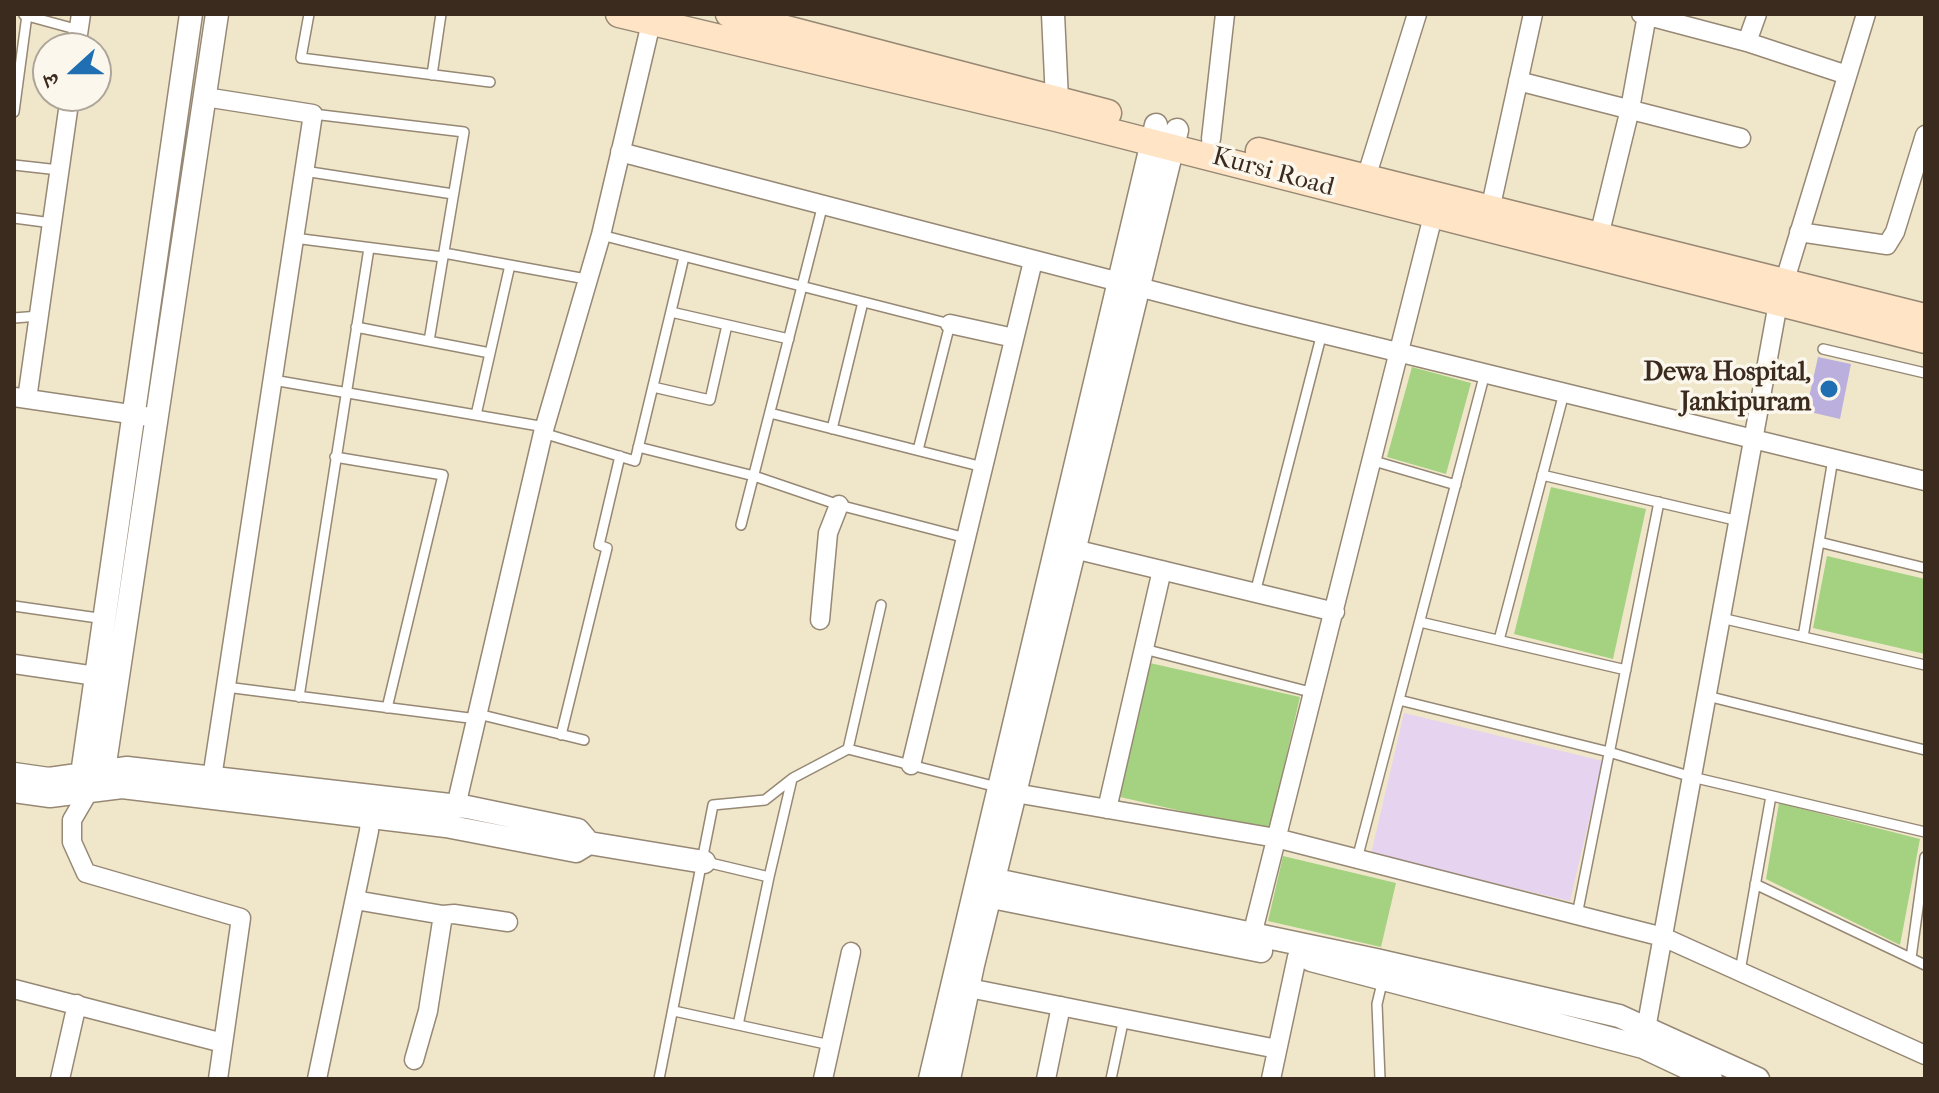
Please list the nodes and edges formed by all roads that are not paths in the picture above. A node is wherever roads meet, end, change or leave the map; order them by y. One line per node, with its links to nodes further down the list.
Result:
1 (191, 14): 81 (street)
2 (217, 14): 23 (street)
3 (309, 14): 19 (lane)
4 (441, 14): 19 (lane)
5 (619, 14): 16 (main road, Kursi Road)
6 (729, 14): 24 (main road, Kursi Road)
7 (1053, 14): 24 (street)
8 (1225, 14): 32 (street)
9 (1417, 14): 37 (street)
10 (1533, 14): 21 (street)
11 (1757, 14): 18 (street)
12 (1866, 14): 20 (street)
13 (24, 15): 17 (lane); 26 (lane)
14 (1644, 15): 15 (street); 25 (street)
15 (1674, 18): 18 (street)
16 (651, 23): 30 (main road, Kursi Road); 33 (street)
17 (79, 31)
18 (1747, 42): 20 (street)
19 (432, 75): 22 (lane)
20 (1847, 75): 44 (street)
21 (1518, 81): 25 (street); 41 (street)
22 (490, 82)
23 (205, 97): 28 (street); 83 (street)
24 (1057, 100): 30 (main road, Kursi Road)
25 (1630, 109): 31 (street); 46 (street)
26 (14, 112)
27 (68, 112): 35 (street)
28 (313, 114): 36 (street); 38 (lane)
29 (1925, 135): 44 (street)
30 (1165, 136): 32 (main road, Kursi Road); 39 (main road, Kursi Road); 55 (street)
31 (1741, 138)
32 (1211, 139): 37 (main road, Kursi Road)
33 (620, 152): 40 (street); 45 (street)
34 (14, 165): 35 (lane)
35 (59, 170): 43 (street)
36 (304, 171): 38 (lane); 47 (street)
37 (1366, 178): 39 (main road, Kursi Road)
38 (453, 194): 49 (lane)
39 (1436, 206): 41 (main road, Kursi Road); 56 (main road, Kursi Road); 72 (street)
40 (822, 208): 51 (street); 54 (lane)
41 (1490, 210): 46 (main road, Kursi Road)
42 (14, 218): 43 (lane)
43 (52, 223): 59 (street)
44 (1799, 232): 56 (street)
45 (601, 235): 50 (lane); 53 (street)
46 (1599, 236): 56 (main road, Kursi Road)
47 (294, 238): 48 (lane); 75 (street)
48 (369, 248): 49 (lane); 64 (lane)
49 (443, 255): 52 (lane); 69 (lane)
50 (684, 257): 54 (lane); 58 (lane)
51 (1033, 261): 55 (street); 66 (street)
52 (510, 265): 53 (lane); 71 (lane)
53 (586, 279): 85 (street)
54 (803, 285): 57 (lane); 67 (lane)
55 (1129, 285): 65 (street); 104 (street); 140 (street)
56 (1781, 291): 60 (main road, Kursi Road); 68 (main road, Kursi Road); 86 (street)
57 (863, 302): 62 (lane); 84 (lane)
58 (671, 312): 63 (lane); 76 (lane)
59 (39, 316): 61 (lane); 79 (street)
60 (1925, 317)
61 (14, 318)
62 (950, 324): 66 (street); 88 (lane)
63 (727, 325): 67 (lane); 76 (lane)
64 (356, 327): 69 (lane); 77 (lane)
65 (1322, 333): 72 (street); 107 (lane)
66 (1014, 338): 93 (street)
67 (789, 339): 80 (lane)
68 (1925, 340)
69 (429, 341): 71 (lane)
70 (1823, 349): 74 (lane)
71 (490, 353): 82 (lane)
72 (1401, 353): 73 (street); 92 (street)
73 (1485, 373): 78 (street); 97 (lane)
74 (1925, 373)
75 (273, 380): 77 (lane); 122 (street)
76 (653, 387): 87 (lane)
77 (345, 393): 82 (lane); 90 (lane)
78 (1564, 393): 86 (street); 94 (lane)
79 (20, 398): 81 (street)
80 (770, 413): 84 (lane); 95 (lane)
81 (134, 415): 83 (street); 112 (street)
82 (476, 415): 85 (lane)
83 (157, 418): 137 (street)
84 (832, 429): 88 (lane)
85 (544, 430): 89 (lane); 128 (street)
86 (1754, 439): 91 (street); 100 (street)
87 (638, 447): 89 (lane); 95 (lane)
88 (918, 450): 93 (lane)
89 (620, 456): 129 (lane)
90 (335, 457): 125 (lane); 127 (lane)
91 (1833, 459): 96 (street); 103 (lane)
92 (1374, 461): 97 (lane); 110 (street)
93 (983, 467): 102 (street)
94 (1542, 475): 98 (lane); 116 (lane)
95 (754, 476): 99 (lane); 101 (lane)
96 (1925, 481)
97 (1456, 485): 114 (lane)
98 (1659, 502): 100 (lane); 120 (lane)
99 (839, 505): 102 (lane); 113 (street)
100 (1739, 521): 111 (street)
101 (741, 525)
102 (966, 538): 134 (street)
103 (1819, 542): 105 (lane); 115 (lane)
104 (1074, 549): 106 (street); 140 (street)
105 (1925, 568)
106 (1162, 570): 107 (street); 117 (street)
107 (1255, 593): 110 (street)
108 (881, 605): 131 (lane)
109 (14, 606): 112 (lane)
110 (1335, 612): 123 (street)
111 (1721, 618): 115 (lane); 124 (street)
112 (105, 619): 121 (street)
113 (820, 620)
114 (1420, 622): 116 (lane); 126 (lane)
115 (1803, 637): 119 (lane)
116 (1499, 640): 120 (lane)
117 (1144, 649): 123 (lane); 144 (street)
118 (14, 664): 121 (street)
119 (1925, 665)
120 (1626, 670): 133 (lane)
121 (96, 676): 137 (street)
122 (226, 687): 125 (lane); 138 (street)
123 (1314, 693): 147 (street)
124 (1707, 696): 132 (lane); 136 (street)
125 (299, 697): 127 (lane)
126 (1399, 700): 133 (lane); 150 (lane)
127 (387, 708): 128 (lane)
128 (477, 717): 129 (lane); 143 (street)
129 (561, 735): 130 (lane)
130 (584, 740)
131 (848, 749): 134 (lane); 139 (lane)
132 (1925, 750)
133 (1609, 752): 136 (lane); 157 (lane)
134 (911, 765): 140 (lane)
135 (14, 774): 137 (street)
136 (1692, 777): 142 (lane); 159 (street)
137 (92, 778): 138 (street); 141 (street); 145 (street); 175 (street)
138 (212, 778): 143 (street)
139 (793, 778): 151 (lane); 152 (lane)
140 (1006, 790): 144 (street); 154 (street)
141 (14, 791)
142 (1771, 796): 146 (lane); 153 (lane)
143 (456, 806): 148 (street)
144 (1107, 809): 147 (street)
145 (370, 816): 148 (street); 155 (street)
146 (1925, 832)
147 (1276, 838): 150 (street); 160 (street)
148 (589, 843): 151 (street)
149 (1925, 857): 163 (lane)
150 (1357, 859): 157 (street)
151 (704, 862): 152 (lane); 171 (lane)
152 (769, 877): 173 (lane)
153 (1755, 884): 163 (lane); 165 (lane)
154 (984, 886): 160 (street); 167 (street); 185 (street)
155 (355, 900): 156 (street); 182 (street)
156 (443, 915): 158 (street); 179 (street)
157 (1577, 915): 159 (street)
158 (508, 922)
159 (1663, 937): 165 (street); 174 (street)
160 (1250, 941): 162 (street); 174 (street)
161 (851, 952): 176 (street)
162 (1297, 957): 166 (street); 177 (street)
163 (1911, 958): 164 (lane)
164 (1925, 965)
165 (1740, 971): 178 (street)
166 (1383, 979): 174 (street); 190 (lane)
167 (969, 988): 170 (street); 186 (street)
168 (14, 989): 169 (street)
169 (77, 1004): 175 (street); 180 (street)
170 (1061, 1006): 172 (street); 187 (street)
171 (674, 1011): 173 (lane); 183 (lane)
172 (1124, 1018): 177 (street); 188 (lane)
173 (738, 1025): 176 (lane)
174 (1644, 1037): 191 (street); 192 (street)
175 (223, 1043): 181 (street)
176 (830, 1045): 184 (street)
177 (1277, 1049): 189 (street)
178 (1925, 1055)
179 (414, 1060)
180 (60, 1079)
181 (218, 1079)
182 (317, 1079)
183 (659, 1079)
184 (823, 1079)
185 (930, 1079)
186 (949, 1079)
187 (1046, 1079)
188 (1111, 1079)
189 (1271, 1079)
190 (1380, 1079)
191 (1711, 1079)
192 (1758, 1079)

